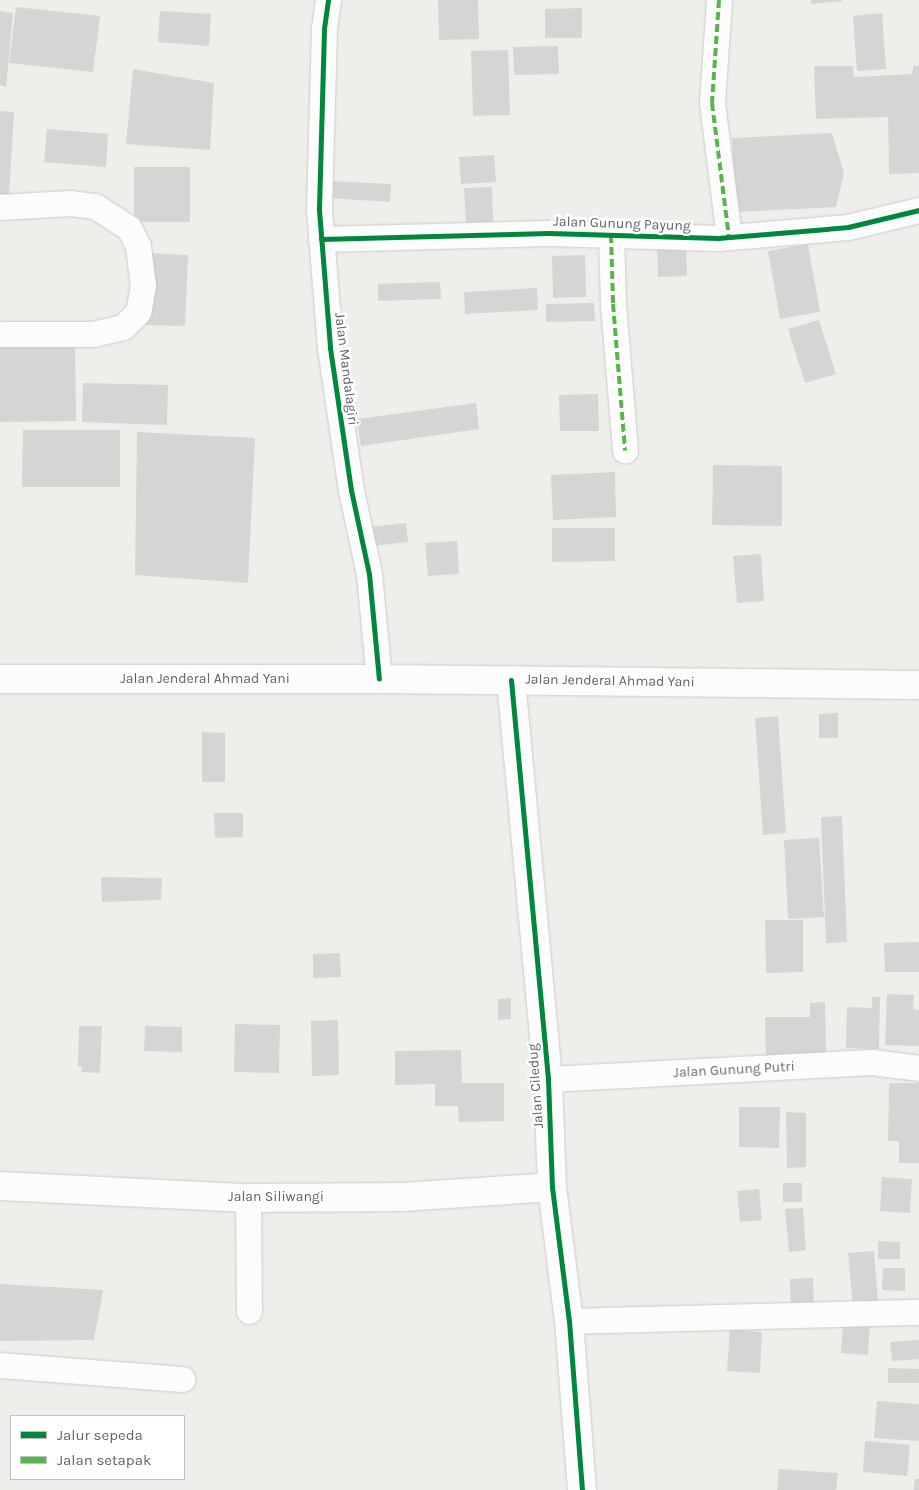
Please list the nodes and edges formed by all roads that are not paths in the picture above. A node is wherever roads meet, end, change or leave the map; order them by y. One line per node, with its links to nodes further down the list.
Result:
1 (328, 0): 7 (street, Jalan Mandalagiri)
2 (720, 0): 6 (street)
3 (0, 207): 8 (street)
4 (919, 210): 6 (street, Jalan Gunung Payung)
5 (611, 235): 6 (street, Jalan Gunung Payung); 7 (street, Jalan Gunung Payung); 9 (street)
6 (729, 236)
7 (321, 239): 11 (street, Jalan Mandalagiri)
8 (0, 334)
9 (625, 451)
10 (0, 679): 11 (street, Jalan Jenderal Ahmad Yani)
11 (379, 679): 12 (street, Jalan Jenderal Ahmad Yani)
12 (511, 680): 13 (street, Jalan Jenderal Ahmad Yani); 15 (street, Jalan Ciledug)
13 (919, 685)
14 (919, 1068): 15 (street, Jalan Gunung Putri)
15 (548, 1079): 17 (street, Jalan Ciledug)
16 (0, 1186): 18 (street, Jalan Siliwangi)
17 (552, 1187): 18 (street, Jalan Siliwangi); 21 (street, Jalan Ciledug)
18 (248, 1198): 19 (street)
19 (249, 1311)
20 (919, 1312): 21 (street)
21 (569, 1321): 24 (street, Jalan Ciledug)
22 (0, 1365): 23 (street)
23 (182, 1379)
24 (582, 1490)

